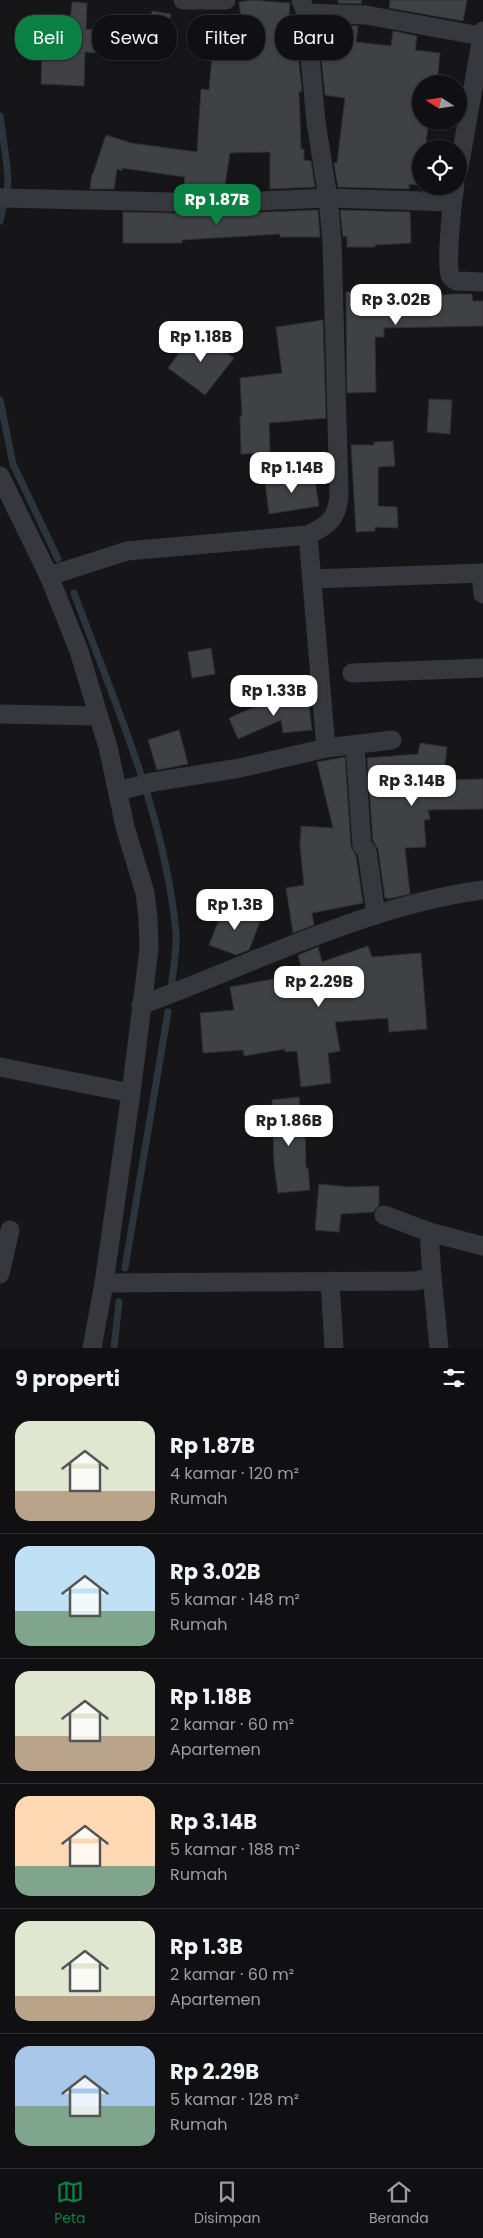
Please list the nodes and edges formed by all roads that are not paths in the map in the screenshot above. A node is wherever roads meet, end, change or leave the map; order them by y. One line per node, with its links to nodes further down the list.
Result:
1 (183, 0): 2 (street)
2 (226, 0)
3 (304, 6): 4 (street); 9 (street)
4 (482, 34): 5 (street)
5 (465, 140)
6 (422, 195): 9 (street)
7 (454, 195): 10 (street)
8 (4, 198): 9 (street)
9 (328, 198): 12 (street)
10 (483, 282)
11 (0, 476): 14 (street)
12 (308, 535): 14 (street); 15 (street)
13 (482, 574): 15 (street); 16 (street)
14 (49, 576): 20 (street)
15 (312, 579): 23 (street)
16 (483, 594)
17 (483, 668): 18 (street)
18 (352, 674)
19 (0, 714): 20 (street)
20 (97, 716): 24 (street)
21 (392, 740): 22 (street)
22 (355, 745): 23 (street); 26 (street)
23 (326, 748): 24 (street)
24 (124, 789): 27 (street)
25 (483, 890): 26 (street)
26 (376, 916): 27 (street)
27 (141, 1005): 29 (street)
28 (0, 1067): 29 (street)
29 (131, 1093): 37 (street)
30 (384, 1215): 32 (street)
31 (10, 1230): 34 (street)
32 (429, 1232): 33 (street); 35 (street)
33 (483, 1246)
34 (0, 1274)
35 (432, 1278): 36 (street); 40 (street)
36 (330, 1281): 37 (street); 39 (street)
37 (104, 1282): 38 (street)
38 (92, 1348)
39 (334, 1348)
40 (439, 1348)

